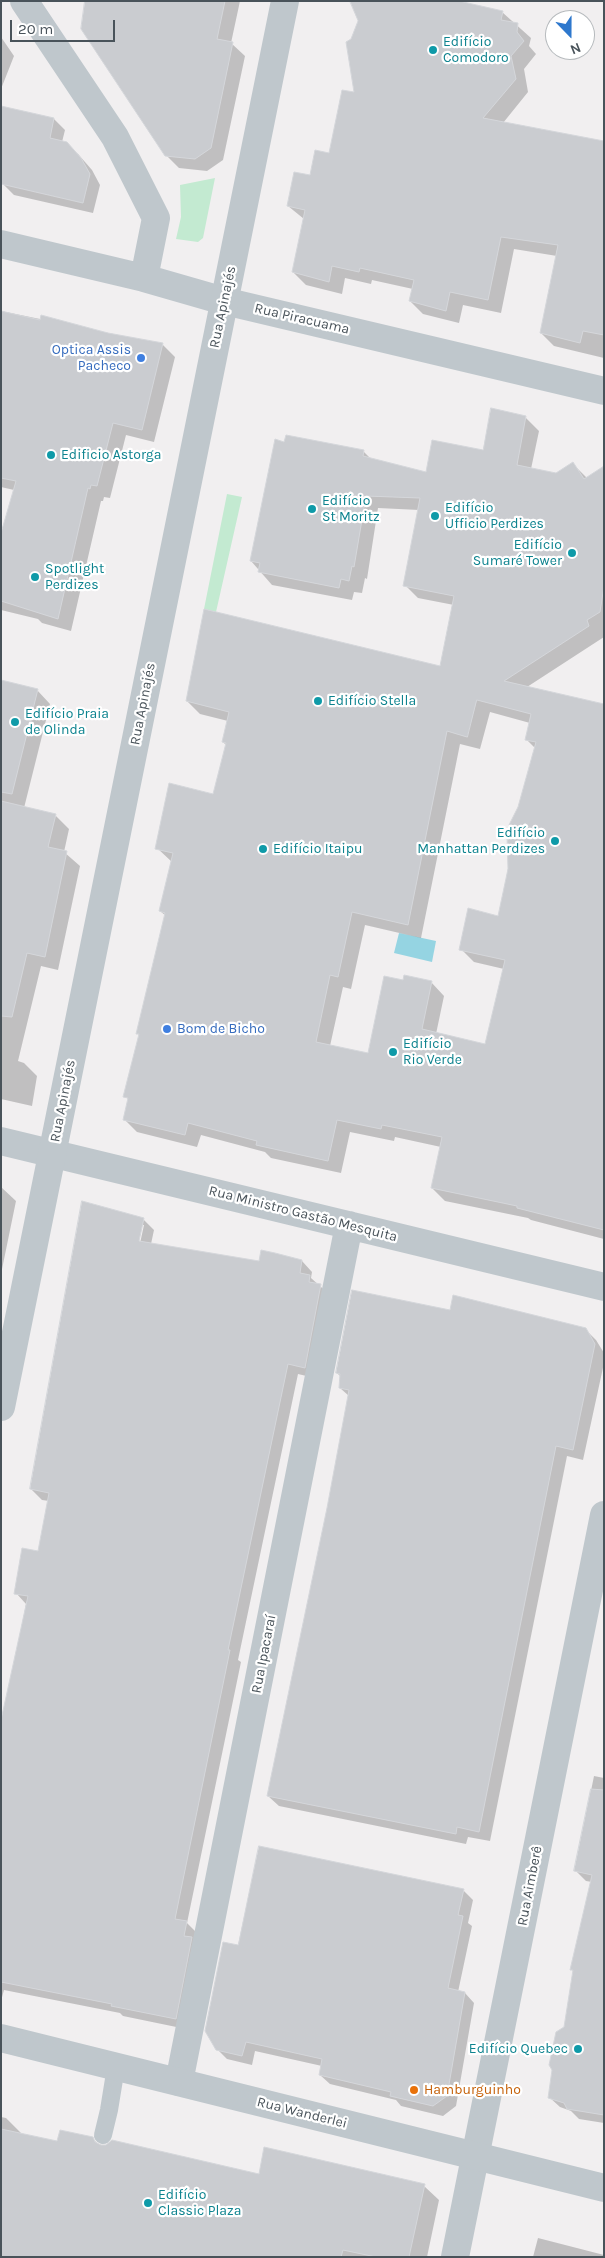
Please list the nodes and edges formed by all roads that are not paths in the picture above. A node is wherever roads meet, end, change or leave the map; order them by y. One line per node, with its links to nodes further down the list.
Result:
1 (24, 1): 4 (street)
2 (286, 1): 5 (street, Rua Apinajés)
3 (1, 244): 4 (street, Rua Piracuama)
4 (144, 278): 5 (street, Rua Piracuama)
5 (224, 301): 6 (street, Rua Piracuama); 8 (street, Rua Apinajés)
6 (604, 391)
7 (1, 1141): 8 (street, Rua Ministro Gastão Mesquita)
8 (53, 1153): 9 (street, Rua Ministro Gastão Mesquita); 11 (street, Rua Apinajés)
9 (349, 1225): 10 (street, Rua Ministro Gastão Mesquita); 15 (street, Rua Ipacaraí)
10 (604, 1287)
11 (1, 1407)
12 (604, 1515): 17 (street, Rua Aimberê)
13 (1, 2038): 14 (street, Rua Wanderlei)
14 (116, 2066): 15 (street, Rua Wanderlei); 16 (lane)
15 (179, 2082): 17 (street, Rua Wanderlei)
16 (103, 2135)
17 (476, 2156): 18 (street, Rua Wanderlei); 19 (street, Rua Aimberê)
18 (604, 2188)
19 (455, 2257)

